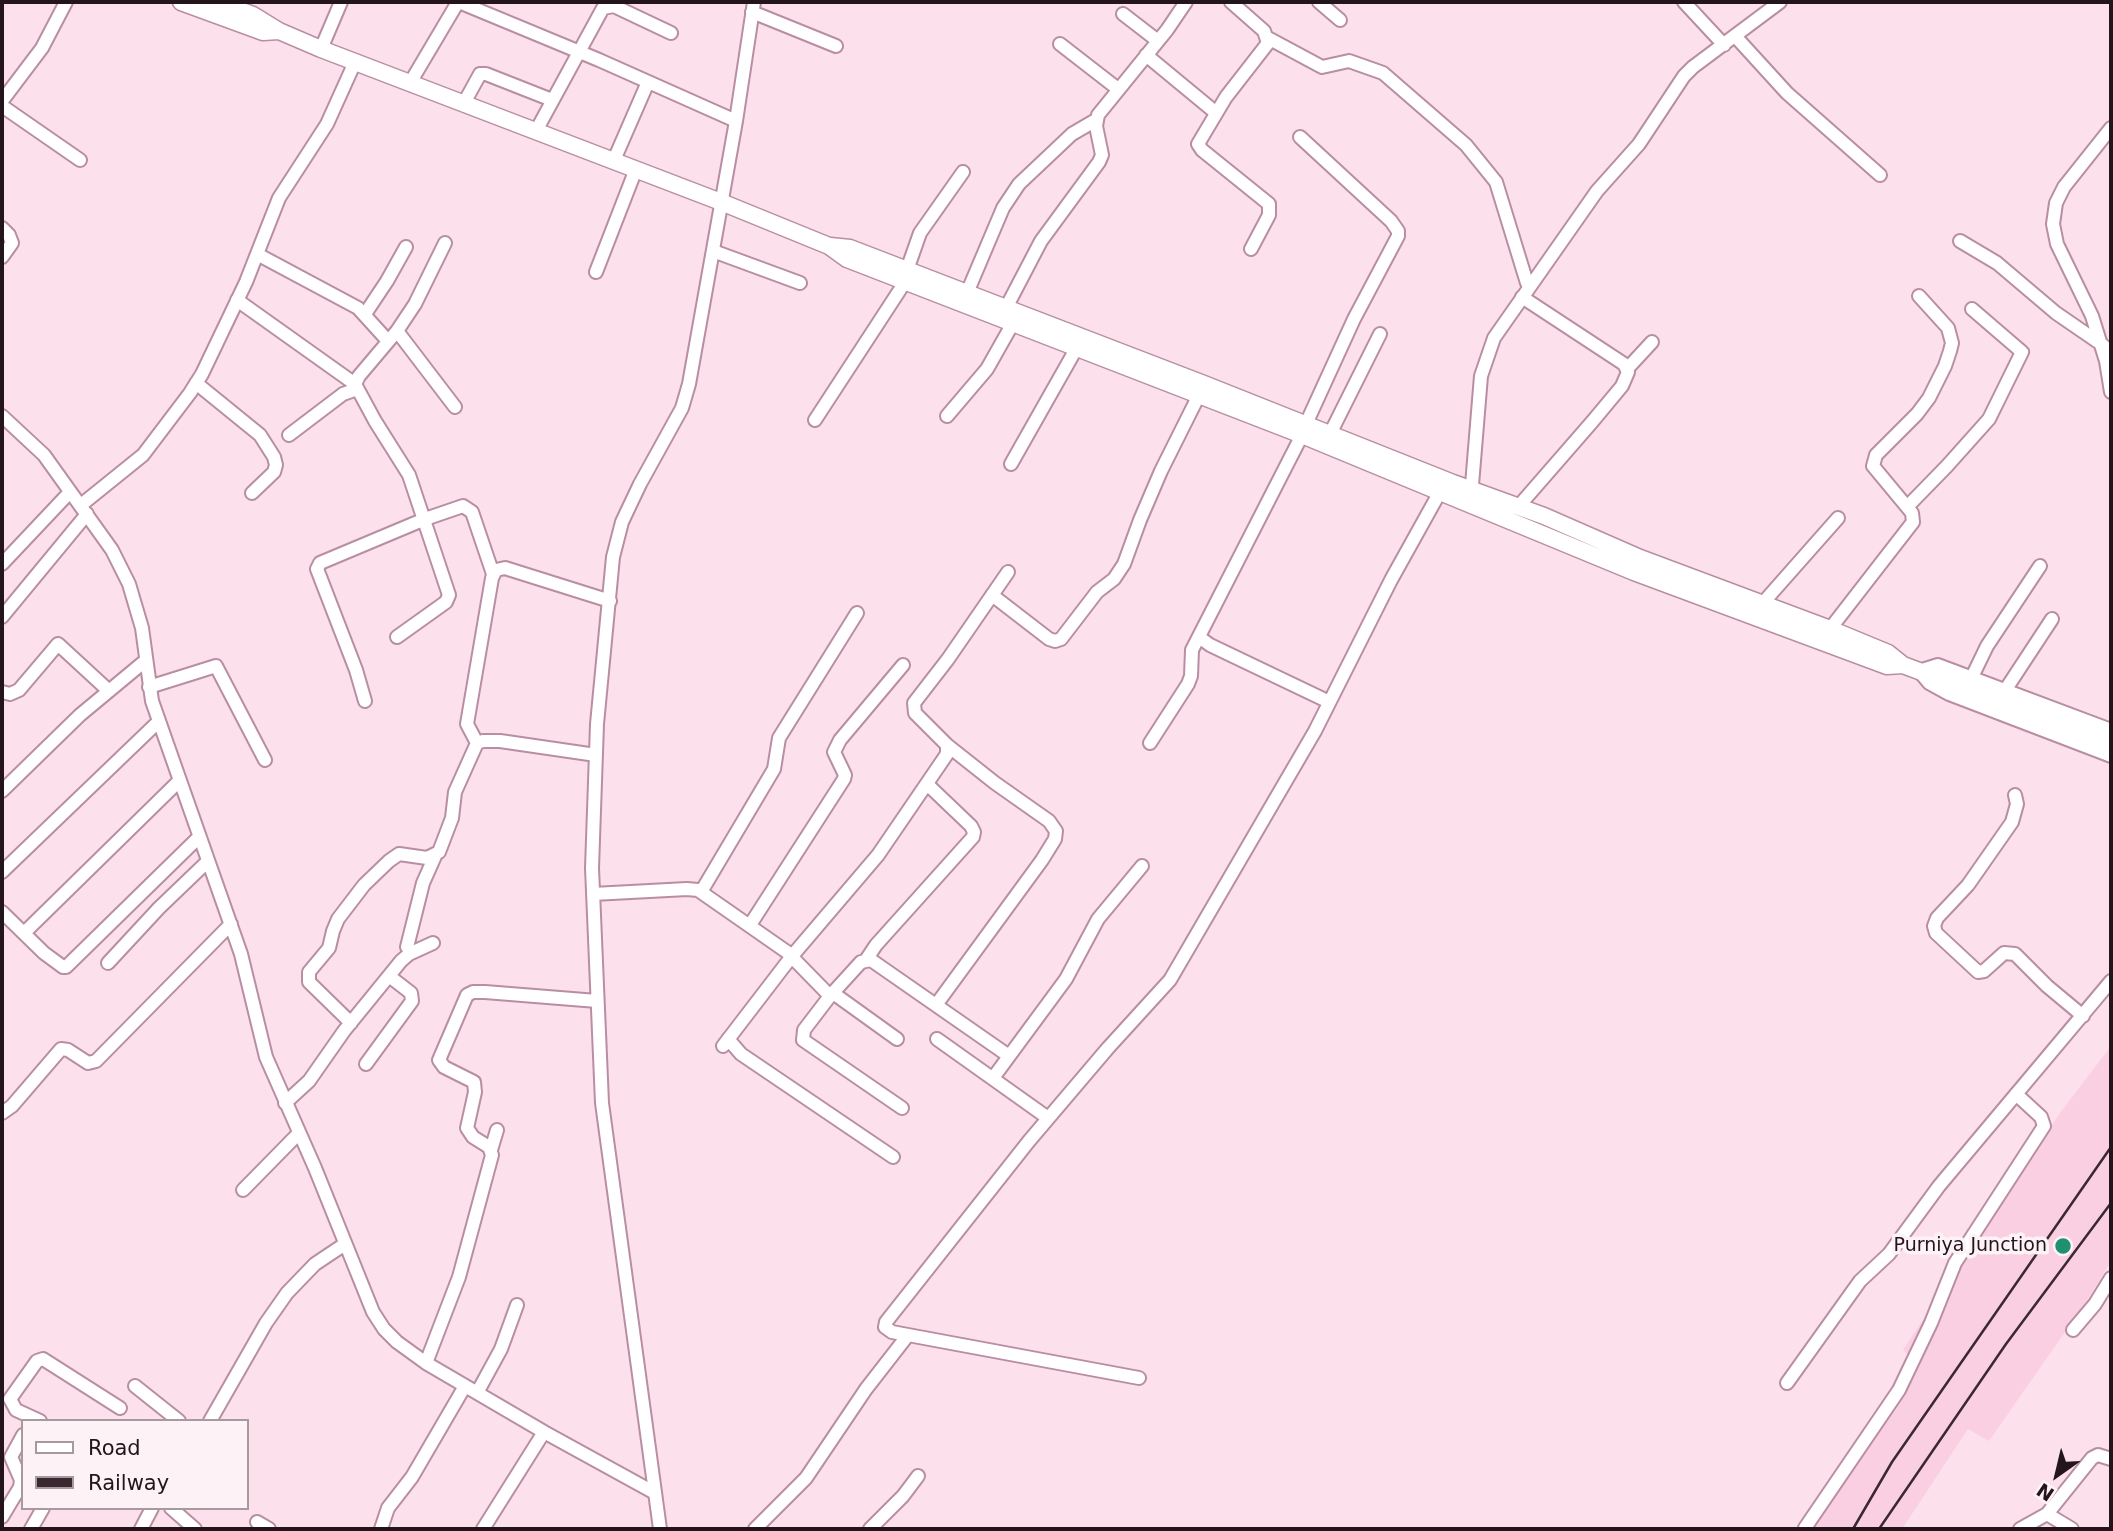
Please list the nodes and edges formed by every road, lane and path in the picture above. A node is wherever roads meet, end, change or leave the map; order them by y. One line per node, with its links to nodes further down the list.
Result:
1 (66, 2): 31 (street)
2 (181, 2): 16 (main road)
3 (217, 2): 16 (main road)
4 (341, 2): 23 (street)
5 (458, 2): 11 (street); 28 (street)
6 (1186, 2): 19 (street)
7 (1231, 2): 13 (street)
8 (1319, 2): 15 (street)
9 (1684, 2): 20 (street)
10 (1780, 2): 20 (street)
11 (485, 7): 24 (street)
12 (753, 7): 22 (street); 35 (street)
13 (1248, 7): 18 (street)
14 (1123, 14): 19 (street)
15 (1340, 20)
16 (279, 31): 23 (main road)
17 (671, 33): 24 (street)
18 (1268, 38): 33 (street); 56 (street)
19 (1158, 41): 25 (street)
20 (1729, 41): 43 (street); 59 (street)
21 (1060, 44): 29 (street)
22 (836, 46)
23 (321, 49): 26 (main road)
24 (578, 51): 27 (street); 30 (street)
25 (1146, 55): 29 (street); 33 (street)
26 (355, 62): 28 (main road); 51 (street)
27 (648, 82): 35 (street); 40 (street)
28 (410, 83): 32 (main road)
29 (1118, 89): 34 (street)
30 (552, 100): 32 (street); 37 (street)
31 (2, 103): 39 (street)
32 (464, 103): 37 (main road)
33 (1215, 112): 49 (street)
34 (1096, 120): 57 (street); 61 (street)
35 (736, 121): 44 (street)
36 (2111, 128): 70 (street)
37 (536, 131): 40 (main road)
38 (1300, 137): 81 (street)
39 (80, 160)
40 (614, 160): 41 (main road)
41 (636, 169): 44 (main road); 53 (street)
42 (963, 172): 54 (street)
43 (1880, 175)
44 (721, 202): 50 (street); 54 (main road)
45 (2, 228): 52 (street)
46 (1960, 241): 70 (street)
47 (445, 243): 65 (street)
48 (406, 247): 63 (street)
49 (1251, 249)
50 (713, 251): 55 (street); 100 (street)
51 (257, 254): 60 (street); 63 (street)
52 (2, 257)
53 (596, 272)
54 (906, 276): 57 (main road); 64 (main road); 79 (street)
55 (800, 284)
56 (1527, 284)
57 (967, 293): 61 (main road)
58 (1919, 296): 90 (street)
59 (1522, 297): 71 (street); 88 (street)
60 (237, 300): 72 (street); 73 (street)
61 (1006, 308): 68 (main road)
62 (1972, 309): 90 (street)
63 (365, 314): 67 (street)
64 (1013, 323): 68 (main road); 78 (street)
65 (397, 331): 67 (street); 76 (street)
66 (1380, 334): 82 (street)
67 (388, 341): 73 (street)
68 (1079, 342): 75 (main road); 80 (main road); 84 (street)
69 (1652, 342): 71 (street)
70 (2106, 347): 74 (street)
71 (1627, 369): 89 (street)
72 (196, 383): 87 (street); 91 (street)
73 (356, 386): 83 (street); 93 (street)
74 (2111, 392)
75 (1199, 395): 80 (main road); 99 (street)
76 (455, 407)
77 (2, 416): 86 (street)
78 (947, 416)
79 (815, 420)
80 (1281, 421): 81 (main road)
81 (1304, 429): 82 (main road); 85 (main road); 106 (street)
82 (1331, 434): 88 (main road)
83 (289, 435)
84 (1011, 464)
85 (1441, 490): 88 (main road); 164 (street)
86 (70, 492): 91 (street); 95 (street)
87 (252, 493)
88 (1471, 496): 89 (main road); 94 (main road)
89 (1518, 507): 94 (main road)
90 (1907, 507): 105 (street)
91 (84, 509): 103 (street); 108 (street)
92 (1838, 518): 101 (street)
93 (425, 519): 98 (street); 107 (street); 118 (street)
94 (1560, 532): 101 (main road); 110 (main road)
95 (2, 565)
96 (2040, 566): 112 (street)
97 (1007, 572): 99 (street)
98 (494, 574): 100 (street); 121 (street)
99 (992, 595): 124 (street)
100 (610, 601): 125 (street)
101 (1762, 604): 105 (main road)
102 (858, 613): 137 (street)
103 (2, 617)
104 (2052, 619): 114 (street)
105 (1830, 629): 110 (main road)
106 (1199, 636): 117 (street); 122 (street)
107 (397, 637)
108 (145, 661): 113 (street); 115 (street)
109 (903, 665): 141 (street)
110 (1903, 665): 111 (main road)
111 (1919, 671): 112 (street); 123 (main road); 126 (street)
112 (1972, 677): 114 (street)
113 (149, 687): 119 (street); 127 (street)
114 (2006, 689): 120 (street)
115 (109, 691): 116 (street); 130 (street)
116 (2, 692)
117 (1323, 699)
118 (365, 701)
119 (158, 722): 128 (street); 136 (street)
120 (2111, 730)
121 (477, 743): 125 (street); 133 (street)
122 (1150, 743)
123 (2111, 743)
124 (947, 744): 129 (street); 152 (street)
125 (596, 755): 138 (street)
126 (2111, 756)
127 (265, 760)
128 (179, 781): 132 (street); 142 (street)
129 (927, 784): 145 (street); 146 (street)
130 (2, 791)
131 (2015, 795): 153 (street)
132 (199, 837): 134 (street); 142 (street)
133 (435, 856): 144 (street); 154 (street)
134 (208, 861): 140 (street); 147 (street)
135 (1142, 866): 157 (street)
136 (2, 872)
137 (701, 892): 138 (street); 141 (street)
138 (593, 894): 151 (street)
139 (2, 912): 142 (street)
140 (231, 924): 161 (street); 163 (street)
141 (750, 925): 145 (street)
142 (24, 933)
143 (433, 943): 148 (street)
144 (407, 947)
145 (792, 956): 150 (street); 168 (street)
146 (866, 960): 150 (street); 152 (street)
147 (108, 963)
148 (389, 975): 154 (street); 158 (street)
149 (2111, 981): 153 (street)
150 (832, 995): 155 (street); 162 (street)
151 (597, 1001): 167 (street); 190 (street)
152 (936, 1005): 157 (street)
153 (2083, 1016): 160 (street)
154 (351, 1023): 161 (street)
155 (897, 1039)
156 (937, 1039): 159 (street)
157 (1009, 1056): 159 (street)
158 (366, 1064)
159 (993, 1078): 164 (street)
160 (2016, 1094): 177 (street); 197 (street)
161 (285, 1103): 166 (street)
162 (902, 1108)
163 (2, 1113)
164 (1048, 1118): 174 (street)
165 (497, 1130): 167 (street)
166 (299, 1133): 169 (street); 170 (street)
167 (491, 1150): 175 (street)
168 (893, 1157)
169 (243, 1190)
170 (345, 1244): 175 (street); 183 (street)
171 (2111, 1278): 173 (street)
172 (517, 1306): 179 (street)
173 (2073, 1330)
174 (908, 1335): 176 (street); 205 (street)
175 (426, 1363): 179 (street)
176 (1139, 1378)
177 (1787, 1383)
178 (135, 1386): 182 (street)
179 (471, 1389): 184 (street); 202 (street)
180 (120, 1408): 181 (street)
181 (33, 1419)
182 (176, 1419)
183 (211, 1419)
184 (544, 1432): 190 (street); 203 (street)
185 (21, 1440): 188 (street)
186 (2111, 1459): 194 (street)
187 (918, 1476): 206 (street)
188 (21, 1479)
189 (21, 1479): 195 (street)
190 (654, 1493): 204 (street)
191 (42, 1510): 198 (street)
192 (151, 1510): 199 (street)
193 (173, 1510): 200 (street)
194 (2047, 1514): 207 (street); 208 (street)
195 (2, 1517)
196 (257, 1522): 201 (street)
197 (1805, 1528)
198 (31, 1529)
199 (141, 1529)
200 (195, 1529)
201 (269, 1529)
202 (381, 1529)
203 (483, 1529)
204 (660, 1529)
205 (755, 1529)
206 (870, 1529)
207 (2020, 1529)
208 (2072, 1529)

